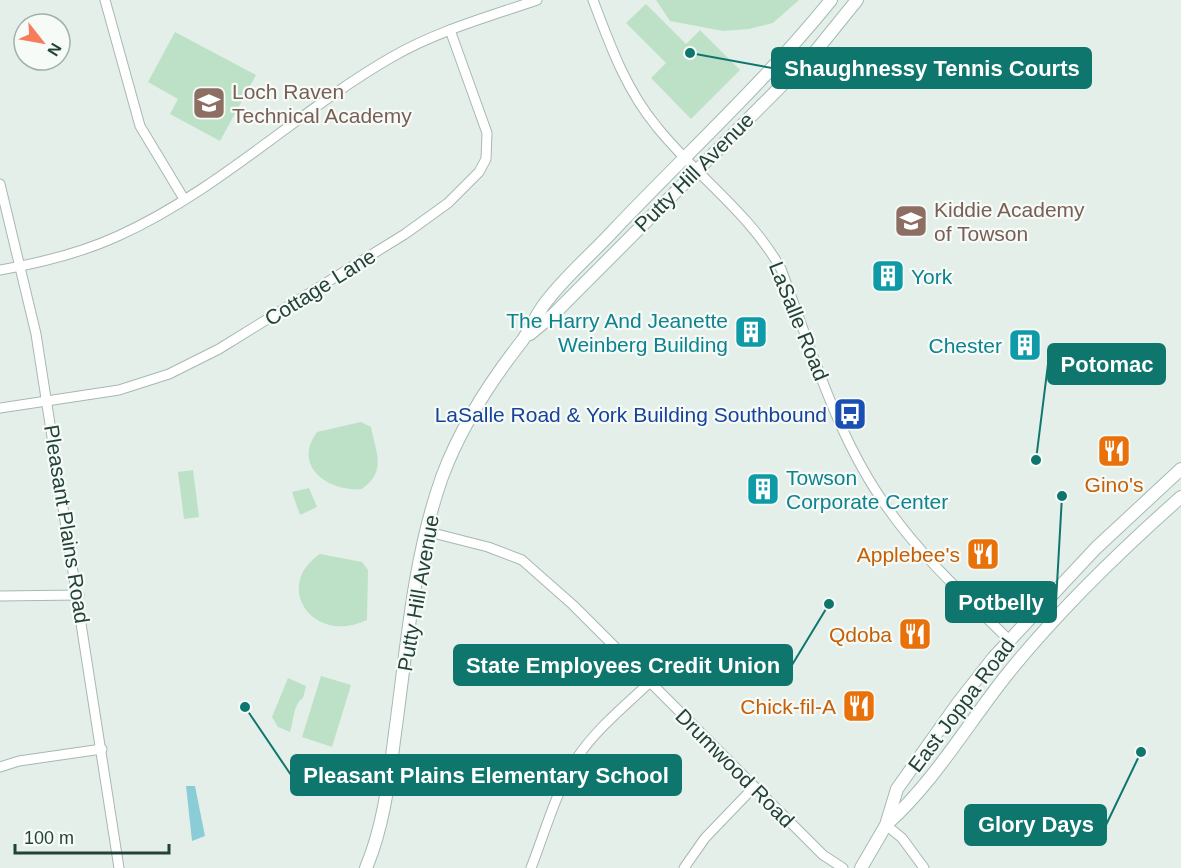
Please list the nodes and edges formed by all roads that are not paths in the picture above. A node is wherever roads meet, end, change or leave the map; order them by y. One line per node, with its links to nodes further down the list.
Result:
1 (105, 0): 10 (street)
2 (537, 0): 6 (street)
3 (592, 0): 7 (street, LaSalle Road)
4 (831, 0): 7 (street, Putty Hill Avenue)
5 (857, 0): 8 (street, Putty Hill Avenue)
6 (450, 30): 10 (street); 14 (street, Cottage Lane)
7 (683, 158): 8 (street, LaSalle Road); 13 (street, Putty Hill Avenue)
8 (696, 169): 13 (street, Putty Hill Avenue); 21 (street, LaSalle Road)
9 (0, 184): 11 (street, Pleasant Plains Road)
10 (184, 199): 11 (street)
11 (21, 267): 12 (street); 14 (street, Pleasant Plains Road)
12 (0, 270)
13 (524, 338): 18 (street, Putty Hill Avenue)
14 (48, 401): 15 (street, Cottage Lane); 20 (street, Pleasant Plains Road)
15 (0, 408)
16 (1181, 469): 21 (street, East Joppa Road)
17 (1181, 497): 22 (street, East Joppa Road)
18 (425, 531): 23 (street, Drumwood Road); 29 (street, Putty Hill Avenue)
19 (0, 596): 20 (street)
20 (79, 596): 24 (street, Pleasant Plains Road)
21 (1009, 640): 22 (street); 27 (street, East Joppa Road)
22 (1023, 656): 27 (street, East Joppa Road)
23 (650, 682): 26 (street, Drumwood Road); 30 (street)
24 (102, 749): 25 (street); 28 (street, Pleasant Plains Road)
25 (0, 767)
26 (754, 787): 31 (street); 32 (street, Drumwood Road)
27 (886, 825): 33 (street, East Joppa Road); 34 (street)
28 (119, 868)
29 (366, 868)
30 (531, 868)
31 (684, 868)
32 (843, 868)
33 (861, 868)
34 (924, 868)

